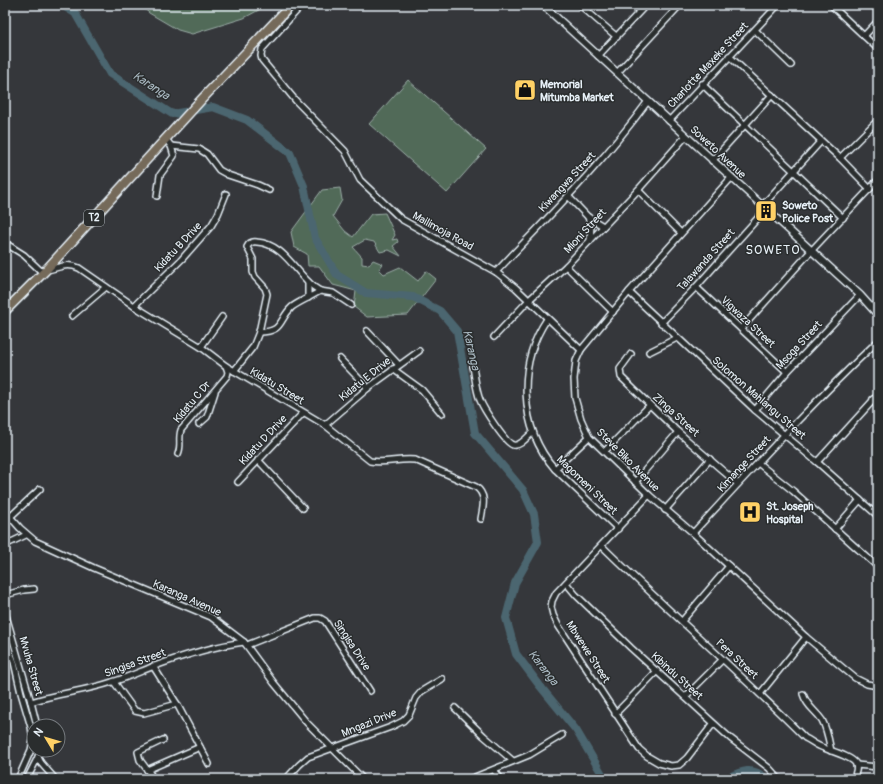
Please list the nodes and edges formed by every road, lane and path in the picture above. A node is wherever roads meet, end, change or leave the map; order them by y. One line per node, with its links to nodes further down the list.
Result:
1 (290, 5): 25 (highway, T2)
2 (302, 5): 49 (street, Mailimoja Road)
3 (543, 5): 14 (street, Soweto Avenue)
4 (580, 5): 12 (street)
5 (646, 5): 12 (street)
6 (680, 5): 17 (street)
7 (778, 5): 10 (street, Charlotte Maxeke Street)
8 (831, 5): 11 (street)
9 (878, 21): 11 (street)
10 (754, 30): 15 (street, Charlotte Maxeke Street); 16 (street)
11 (864, 36): 13 (street)
12 (617, 37): 14 (street)
13 (878, 49)
14 (598, 56): 17 (street, Soweto Avenue)
15 (729, 56): 18 (street, Charlotte Maxeke Street); 19 (street)
16 (791, 65)
17 (617, 74): 20 (street, Soweto Avenue)
18 (702, 84): 22 (street, Charlotte Maxeke Street); 23 (street)
19 (772, 95): 23 (street); 26 (street)
20 (648, 101): 22 (street, Soweto Avenue); 38 (street, Kiwangwa Street)
21 (878, 120): 28 (street)
22 (669, 121): 24 (street, Soweto Avenue)
23 (745, 124): 29 (street); 30 (street)
24 (686, 136): 29 (street, Soweto Avenue); 35 (street, Mioni Street)
25 (166, 139): 27 (street); 48 (highway, T2)
26 (821, 140): 28 (street); 30 (street, Talawanda Street)
27 (171, 146): 34 (street); 37 (street)
28 (840, 158): 33 (street)
29 (712, 160): 31 (street, Soweto Avenue)
30 (793, 171): 39 (street, Talawanda Street); 41 (street)
31 (731, 178): 39 (street, Soweto Avenue); 43 (street, Steve Biko Avenue)
32 (878, 180): 33 (street)
33 (870, 189): 41 (street)
34 (268, 190)
35 (638, 190): 42 (street, Mioni Street); 43 (street)
36 (226, 194): 59 (street, Kidatu B Drive)
37 (156, 196)
38 (568, 196): 40 (street); 49 (street, Kiwangwa Street)
39 (764, 207): 46 (street, Soweto Avenue); 52 (street, Talawanda Street)
40 (588, 217): 42 (street); 44 (street)
41 (842, 218): 46 (street)
42 (603, 226): 44 (street, Mioni Street)
43 (681, 234): 54 (street, Steve Biko Avenue)
44 (590, 241): 47 (street, Mioni Street)
45 (5, 243): 48 (street)
46 (811, 251): 55 (street, Soweto Avenue); 67 (street)
47 (566, 266): 57 (street, Mioni Street); 61 (street)
48 (44, 272): 51 (street, Kidatu Street); 60 (highway, T2)
49 (496, 272): 57 (street, Mailimoja Road)
50 (308, 282): 53 (street); 56 (street); 69 (street)
51 (106, 287): 59 (street, Kidatu Street); 63 (street)
52 (696, 287): 66 (street, Talawanda Street); 67 (street, Vigwaza Street)
53 (320, 291): 56 (street); 58 (street)
54 (629, 292): 61 (street, Steve Biko Avenue); 66 (street, Solomon Mahlangu Street)
55 (860, 295): 62 (street, Soweto Avenue); 84 (street, Msoga Street)
56 (308, 298): 69 (street)
57 (529, 300): 65 (street, Mailimoja Road); 70 (street, Mioni Street)
58 (351, 305)
59 (134, 306): 73 (street, Kidatu Street)
60 (5, 311)
61 (612, 312): 74 (street, Steve Biko Avenue)
62 (878, 315)
63 (72, 316)
64 (222, 317): 73 (street)
65 (547, 319): 74 (street, Mailimoja Road); 96 (street, Magomeni Street)
66 (661, 323): 71 (street, Solomon Mahlangu Street)
67 (740, 329): 84 (street, Vigwaza Street)
68 (367, 331): 79 (street)
69 (259, 332): 83 (street)
70 (494, 337)
71 (677, 338): 76 (street); 91 (street, Solomon Mahlangu Street)
72 (878, 341): 98 (street, Kimange Street)
73 (201, 347): 80 (street, Kidatu Street)
74 (581, 350): 99 (street, Steve Biko Avenue)
75 (419, 351): 79 (street, Kidatu E Drive)
76 (649, 352)
77 (631, 354): 89 (street, Zinga Street)
78 (340, 359): 85 (street)
79 (399, 365): 82 (street, Kidatu E Drive)
80 (226, 366): 83 (street, Kidatu Street); 86 (street, Kidatu C Dr)
81 (473, 367): 96 (street)
82 (393, 369): 85 (street, Kidatu E Drive); 93 (street)
83 (234, 371): 92 (street, Kidatu Street)
84 (787, 372): 91 (street, Msoga Street)
85 (368, 388): 95 (street, Kidatu E Drive)
86 (216, 390): 94 (street); 101 (street, Kidatu C Dr)
87 (878, 394): 88 (street)
88 (873, 400): 90 (street); 104 (street)
89 (650, 405): 97 (street, Zinga Street); 100 (street)
90 (878, 406)
91 (754, 410): 98 (street, Solomon Mahlangu Street)
92 (303, 413): 95 (street, Kidatu Street); 103 (street, Kidatu D Drive)
93 (442, 414)
94 (199, 424)
95 (325, 425): 118 (street, Kidatu Street)
96 (533, 432): 106 (street, Magomeni Street)
97 (678, 432): 102 (street, Zinga Street); 108 (street)
98 (785, 435): 104 (street, Solomon Mahlangu Street); 105 (street, Kimange Street)
99 (589, 437): 100 (street, Steve Biko Avenue); 106 (street)
100 (605, 451): 108 (street, Steve Biko Avenue)
101 (178, 454)
102 (710, 459): 109 (street, Zinga Street); 114 (street)
103 (258, 460): 107 (street, Kidatu D Drive); 113 (street)
104 (818, 462): 112 (street, Solomon Mahlangu Street)
105 (758, 463): 109 (street, Kimange Street); 120 (street)
106 (555, 469): 119 (street, Magomeni Street)
107 (238, 482)
108 (635, 482): 111 (street, Steve Biko Avenue)
109 (738, 484): 121 (street, Kimange Street)
110 (40, 489): 117 (street)
111 (649, 495): 114 (street, Steve Biko Avenue); 119 (street, Mbwewe Street)
112 (860, 500): 116 (street, Solomon Mahlangu Street); 120 (street)
113 (303, 508)
114 (665, 510): 121 (street, Steve Biko Avenue)
115 (5, 511): 117 (street, Karanga Avenue)
116 (878, 516)
117 (10, 517): 122 (street, Karanga Avenue)
118 (481, 519)
119 (618, 529): 124 (street, Mbwewe Street)
120 (835, 529): 126 (street)
121 (693, 533): 125 (street, Steve Biko Avenue)
122 (26, 535): 123 (street); 134 (street, Karanga Avenue)
123 (5, 545)
124 (602, 546): 127 (street, Mbwewe Street); 131 (street, Pera Street)
125 (729, 566): 131 (street); 133 (street, Steve Biko Avenue)
126 (878, 567)
127 (566, 583): 137 (street, Kibindu Street); 148 (street, Mbwewe Street)
128 (34, 589): 129 (street)
129 (5, 595)
130 (5, 612): 145 (street, Mvuha Street)
131 (682, 621): 135 (street, Pera Street)
132 (5, 633): 163 (street)
133 (806, 638): 140 (street, Steve Biko Avenue); 142 (street)
134 (246, 643): 136 (street, Singisa Street); 141 (street, Singisa Drive); 154 (street, Karanga Avenue)
135 (722, 660): 142 (street, Pera Street); 144 (street)
136 (153, 666): 139 (street, Singisa Street); 146 (street)
137 (657, 672): 144 (street, Kibindu Street); 148 (street)
138 (442, 679): 154 (street, Mngazi Drive)
139 (114, 682): 145 (street, Singisa Street); 146 (street)
140 (878, 686)
141 (370, 691)
142 (760, 694): 155 (street, Pera Street)
143 (803, 694): 155 (street)
144 (685, 697): 150 (street, Kibindu Street)
145 (31, 702): 149 (street, Mvuha Street)
146 (177, 704): 153 (street)
147 (455, 708): 157 (street)
148 (615, 714): 150 (street, Mbwewe Street)
149 (35, 718)
150 (713, 724): 171 (street, Kibindu Street)
151 (562, 735): 157 (street)
152 (163, 740): 161 (street)
153 (200, 747): 158 (street); 161 (street)
154 (332, 748): 167 (street, Mngazi Drive); 168 (street, Karanga Avenue)
155 (831, 751): 159 (street, Pera Street)
156 (38, 758): 164 (street); 165 (street)
157 (513, 761): 162 (street)
158 (209, 764)
159 (856, 765): 160 (street); 172 (street)
160 (878, 767)
161 (147, 770): 166 (street)
162 (494, 770): 169 (street); 170 (street)
163 (18, 779)
164 (27, 779)
165 (55, 779)
166 (154, 779)
167 (286, 779)
168 (363, 779)
169 (470, 779)
170 (501, 779)
171 (779, 779)
172 (854, 779)

